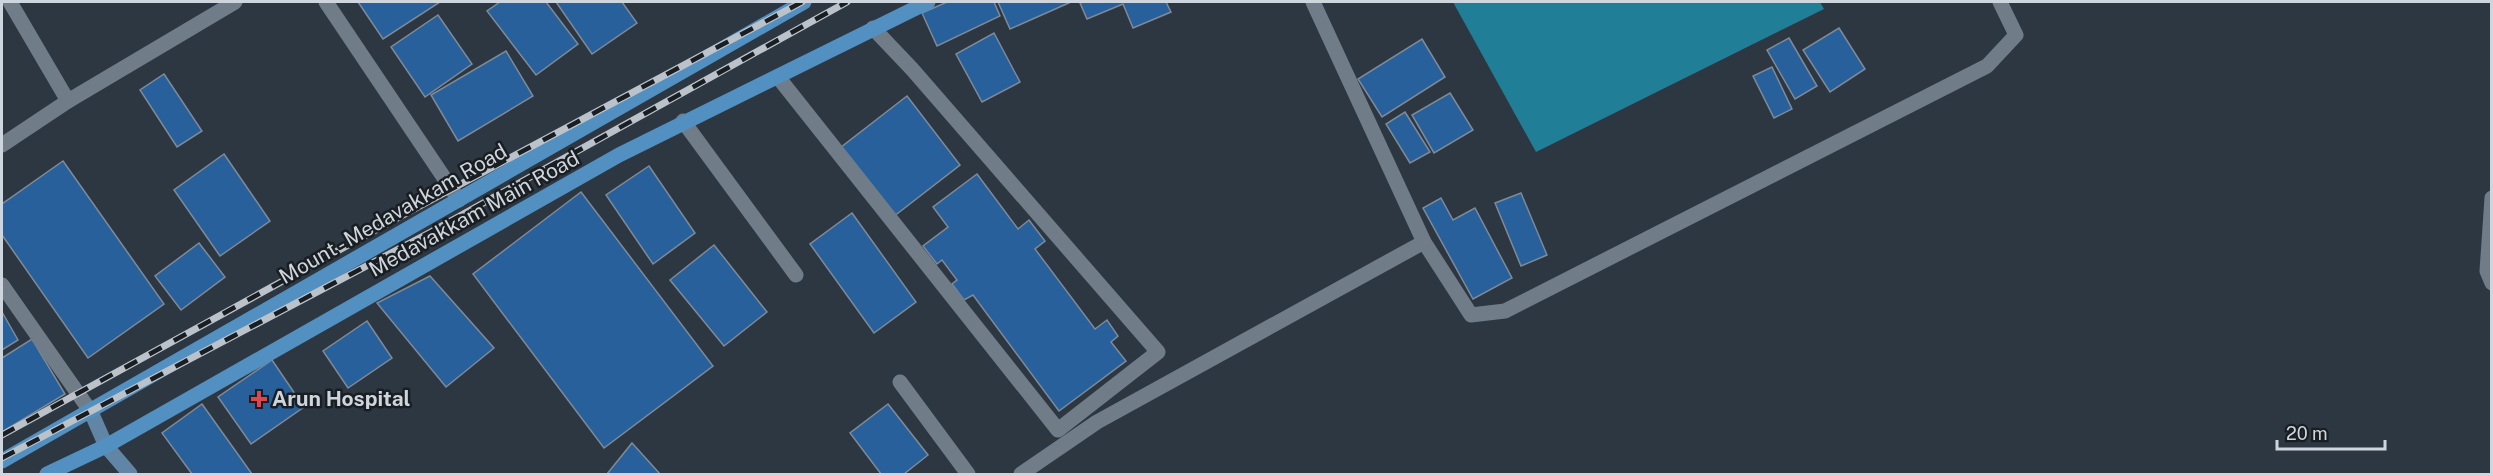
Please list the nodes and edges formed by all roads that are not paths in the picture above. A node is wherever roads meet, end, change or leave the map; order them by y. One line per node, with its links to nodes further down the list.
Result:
1 (10, 2): 10 (street)
2 (236, 2): 10 (street)
3 (326, 2): 14 (street)
4 (804, 2): 14 (main road, Mount - Medavakkam Road)
5 (928, 2): 8 (main road, Medavakkam Main Road)
6 (1313, 2): 15 (street)
7 (2000, 2): 15 (street)
8 (873, 28): 9 (main road, Medavakkam Main Road); 9 (street)
9 (778, 77): 11 (main road, Medavakkam Main Road)
10 (68, 101): 12 (street)
11 (683, 122): 16 (street); 21 (main road, Medavakkam Main Road)
12 (2, 146)
13 (2492, 198): 17 (street)
14 (459, 200): 20 (main road, Mount - Medavakkam Road)
15 (1424, 242): 26 (street)
16 (796, 275)
17 (2492, 283)
18 (2, 285): 20 (street)
19 (900, 382): 25 (street)
20 (91, 412): 21 (street); 22 (main road, Mount - Medavakkam Road)
21 (106, 446): 23 (main road, Medavakkam Main Road); 24 (street)
22 (2, 461)
23 (47, 474)
24 (130, 474)
25 (968, 474)
26 (1021, 474)

